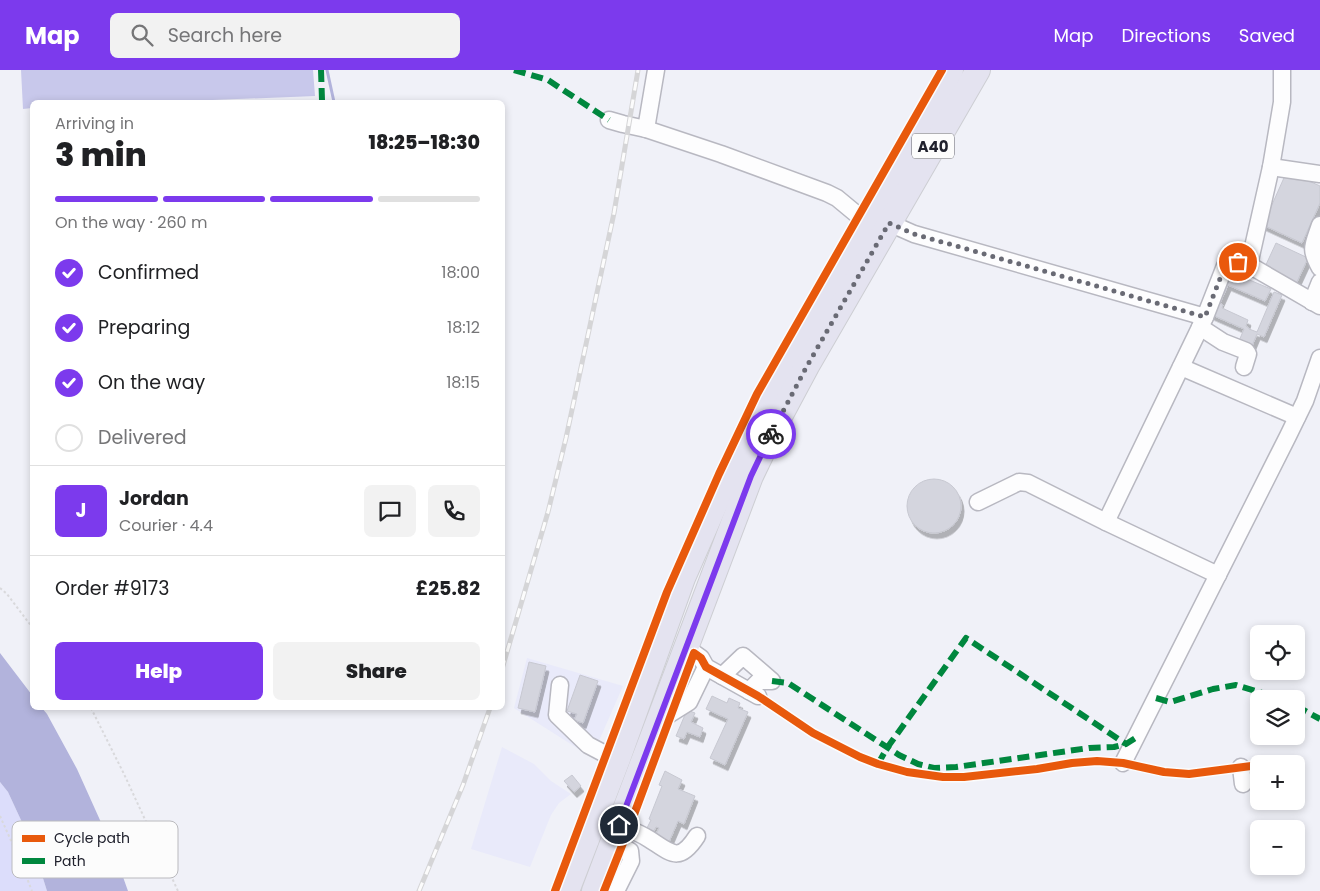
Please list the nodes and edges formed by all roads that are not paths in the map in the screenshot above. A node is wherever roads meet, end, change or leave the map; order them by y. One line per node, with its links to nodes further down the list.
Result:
1 (656, 70): 6 (lane)
2 (951, 70): 9 (highway, A40)
3 (978, 70): 9 (highway, A40)
4 (1282, 70): 7 (lane)
5 (609, 120): 6 (lane)
6 (646, 129): 9 (lane)
7 (1271, 167): 8 (lane); 11 (lane)
8 (1320, 174)
9 (877, 222): 15 (lane); 23 (highway, A40); 24 (highway, A40)
10 (1320, 225): 12 (lane)
11 (1249, 265): 14 (lane); 15 (lane)
12 (1320, 268)
13 (1320, 282): 14 (lane)
14 (1316, 304)
15 (1202, 322): 17 (lane); 18 (lane)
16 (1320, 358): 19 (lane)
17 (1181, 366): 19 (lane); 21 (lane)
18 (1244, 366)
19 (1297, 417): 22 (lane)
20 (978, 502): 21 (lane)
21 (1106, 522): 22 (lane)
22 (1218, 575): 30 (lane)
23 (685, 649): 24 (highway); 25 (lane); 28 (highway, A40)
24 (657, 652): 29 (highway, A40)
25 (706, 667): 26 (lane); 28 (lane)
26 (722, 676): 26 (lane)
27 (560, 685): 29 (lane)
28 (657, 722): 33 (highway, A40)
29 (618, 759): 35 (highway, A40)
30 (1123, 763)
31 (1241, 767): 32 (lane)
32 (1243, 784)
33 (617, 833): 34 (lane); 36 (highway, A40); 37 (lane)
34 (697, 836)
35 (567, 891)
36 (594, 891)
37 (616, 891)

